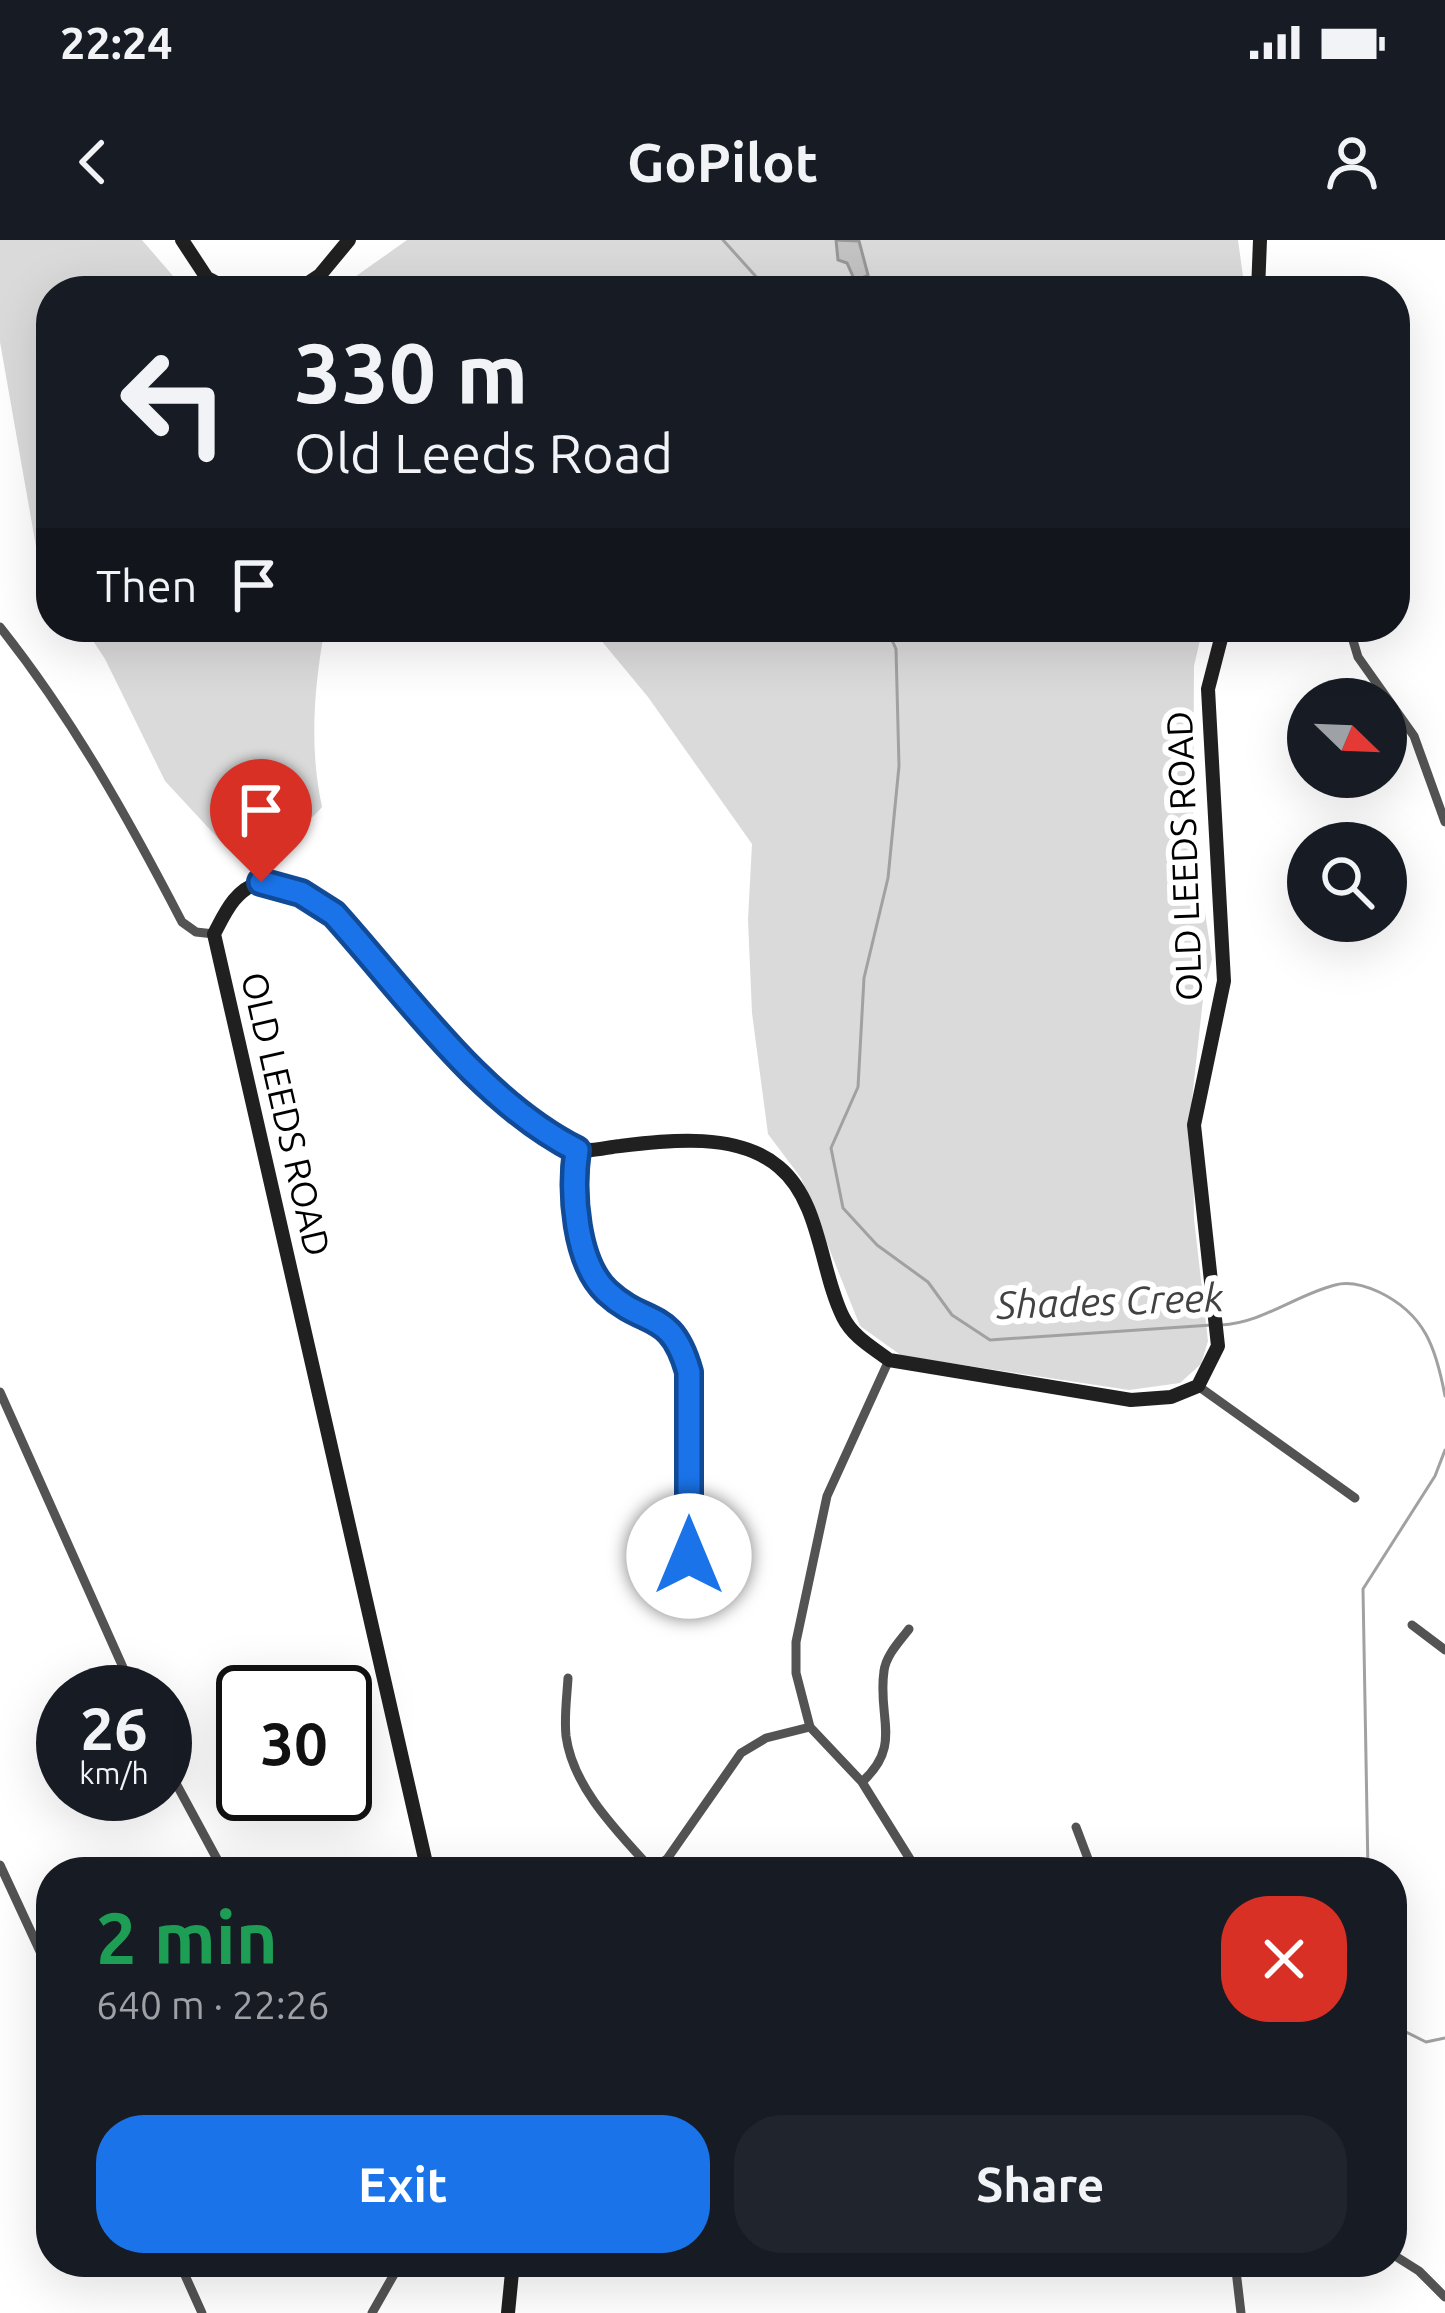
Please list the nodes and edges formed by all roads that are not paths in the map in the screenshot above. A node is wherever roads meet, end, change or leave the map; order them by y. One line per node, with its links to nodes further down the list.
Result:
1 (182, 240): 4 (main road)
2 (349, 240): 5 (main road)
3 (1260, 240): 6 (main road)
4 (206, 276)
5 (318, 276)
6 (1259, 276)
7 (0, 627): 11 (street)
8 (1217, 642): 14 (main road, OLD LEEDS ROAD)
9 (1353, 642): 10 (street)
10 (1445, 822)
11 (214, 934): 12 (main road, OLD LEEDS ROAD); 28 (main road, OLD LEEDS ROAD)
12 (577, 1150): 13 (main road); 17 (street)
13 (890, 1360): 14 (main road); 23 (street)
14 (1198, 1386): 16 (street)
15 (0, 1392): 21 (street)
16 (1354, 1498)
17 (689, 1556)
18 (1412, 1624): 20 (street)
19 (909, 1628): 24 (street)
20 (1445, 1650)
21 (122, 1665)
22 (568, 1678): 29 (street)
23 (809, 1727): 24 (street); 30 (street)
24 (862, 1782): 31 (street)
25 (192, 1813): 27 (street)
26 (1076, 1827): 32 (street)
27 (216, 1857)
28 (425, 1857)
29 (637, 1857)
30 (668, 1857)
31 (909, 1857)
32 (1087, 1857)
33 (0, 1865): 34 (street)
34 (36, 1943)
35 (1407, 2263): 40 (street)
36 (186, 2277): 41 (street)
37 (391, 2277): 42 (street)
38 (512, 2277): 43 (main road)
39 (1237, 2277): 44 (street)
40 (1445, 2296)
41 (202, 2313)
42 (372, 2313)
43 (508, 2313)
44 (1241, 2313)

